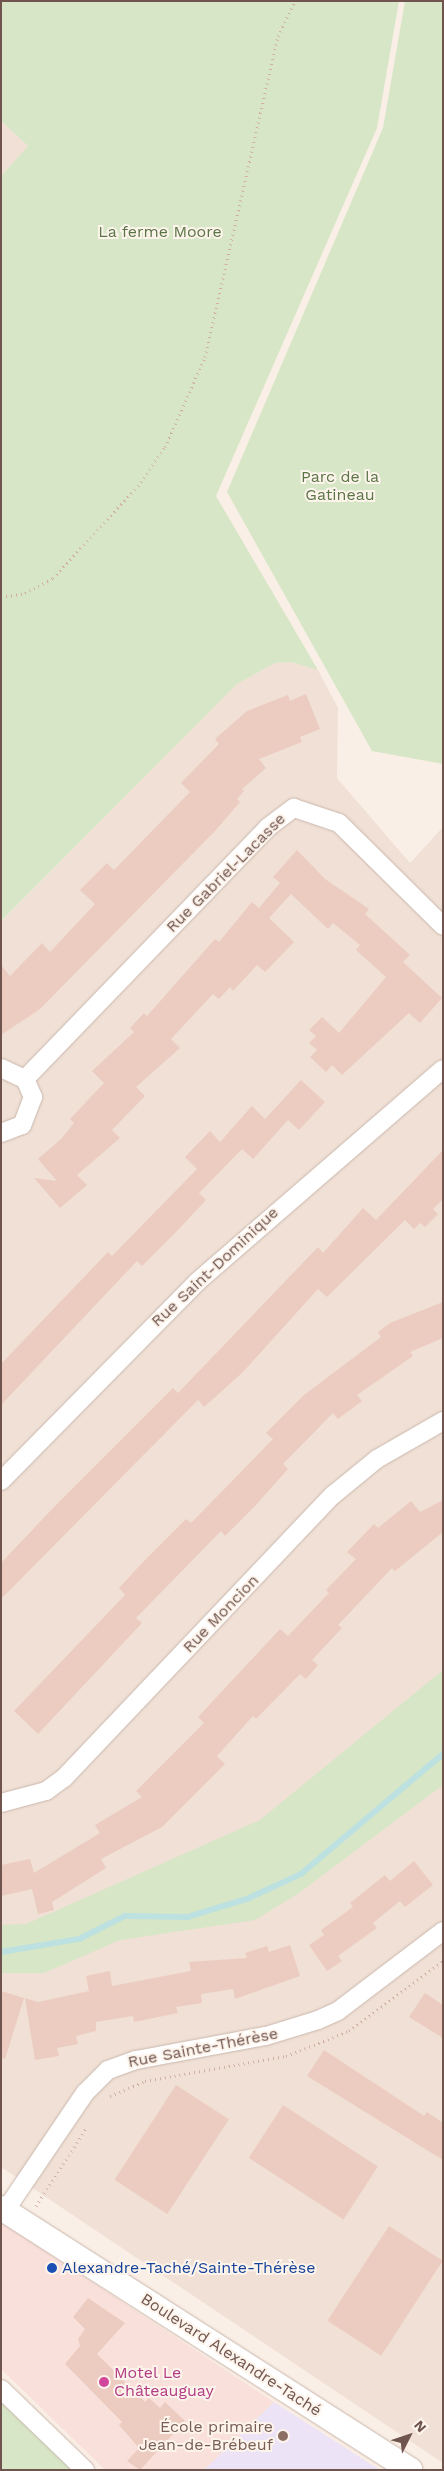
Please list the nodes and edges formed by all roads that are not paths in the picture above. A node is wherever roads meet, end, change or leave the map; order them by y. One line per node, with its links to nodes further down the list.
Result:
1 (443, 926): 4 (street, Rue Gabriel-Lacasse)
2 (1, 1068): 4 (street)
3 (443, 1069): 7 (street, Rue Saint-Dominique)
4 (25, 1078): 5 (street)
5 (1, 1132)
6 (443, 1421): 8 (street, Rue Moncion)
7 (1, 1481)
8 (1, 1803)
9 (443, 1931): 10 (street, Rue Sainte-Thérèse)
10 (3, 2210): 13 (main road, Boulevard Alexandre-Taché)
11 (1, 2389): 12 (street)
12 (85, 2470)
13 (410, 2470)

